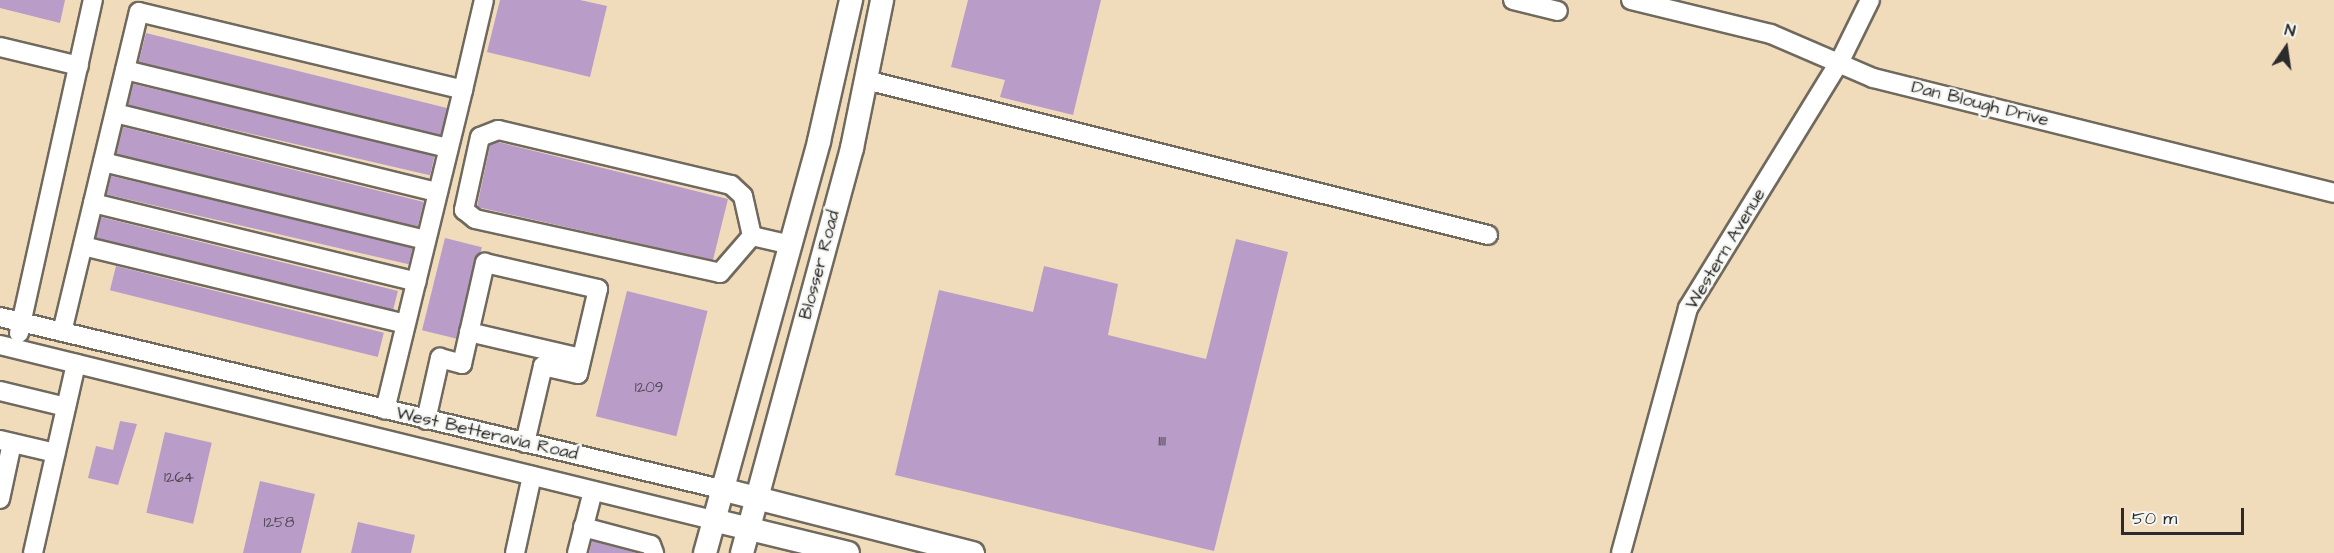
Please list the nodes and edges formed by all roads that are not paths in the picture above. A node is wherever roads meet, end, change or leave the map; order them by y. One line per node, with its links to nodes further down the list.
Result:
1 (93, 0): 12 (street)
2 (484, 0): 15 (street)
3 (851, 0): 25 (main road, Blosser Road)
4 (882, 0): 14 (main road, Blosser Road)
5 (1513, 0): 9 (street)
6 (1630, 0): 11 (street, Dan Blough Drive)
7 (1870, 0): 11 (street, Western Avenue)
8 (140, 6): 13 (street); 15 (street)
9 (1558, 11)
10 (0, 47): 12 (street)
11 (1839, 63): 20 (street, Dan Blough Drive); 59 (street, Western Avenue)
12 (79, 66): 29 (street)
13 (125, 70): 16 (street); 17 (street)
14 (866, 80): 22 (street); 46 (main road, Blosser Road)
15 (463, 90): 17 (street)
16 (115, 113): 18 (street); 19 (street)
17 (448, 148): 19 (street)
18 (103, 162): 21 (street); 24 (street)
19 (437, 192): 24 (street)
20 (2334, 193)
21 (93, 203): 26 (street); 27 (street)
22 (1488, 235)
23 (752, 236): 23 (street); 25 (street)
24 (426, 240): 27 (street)
25 (790, 245): 44 (main road, Blosser Road)
26 (83, 246): 30 (street); 31 (street)
27 (416, 282): 30 (street)
28 (0, 317): 29 (street, West Betteravia Road)
29 (22, 322): 31 (street, West Betteravia Road); 33 (street)
30 (405, 324): 38 (street)
31 (62, 332): 38 (street, West Betteravia Road)
32 (469, 332): 34 (street); 34 (street); 39 (street)
33 (8, 347): 35 (street, West Betteravia Road)
34 (581, 358): 41 (street)
35 (76, 364): 37 (street); 43 (street, West Betteravia Road)
36 (0, 391): 37 (street)
37 (66, 407): 42 (street)
38 (385, 410): 39 (street, West Betteravia Road)
39 (426, 420): 41 (street, West Betteravia Road)
40 (6, 442): 42 (street); 47 (street)
41 (525, 443): 44 (street, West Betteravia Road)
42 (56, 453): 51 (street)
43 (532, 476): 45 (street, West Betteravia Road); 52 (street)
44 (721, 489): 46 (main road, West Betteravia Road); 48 (main road, Blosser Road)
45 (593, 491): 48 (street, West Betteravia Road); 49 (street)
46 (756, 498): 50 (main road, Blosser Road); 58 (main road, West Betteravia Road)
47 (0, 499)
48 (713, 520): 50 (main road, West Betteravia Road); 55 (main road, Blosser Road)
49 (583, 527): 53 (street); 54 (street)
50 (748, 528): 56 (main road, Blosser Road); 57 (main road, West Betteravia Road)
51 (33, 553)
52 (515, 553)
53 (577, 553)
54 (654, 553)
55 (705, 553)
56 (742, 553)
57 (848, 553)
58 (973, 553)
59 (1622, 553)

